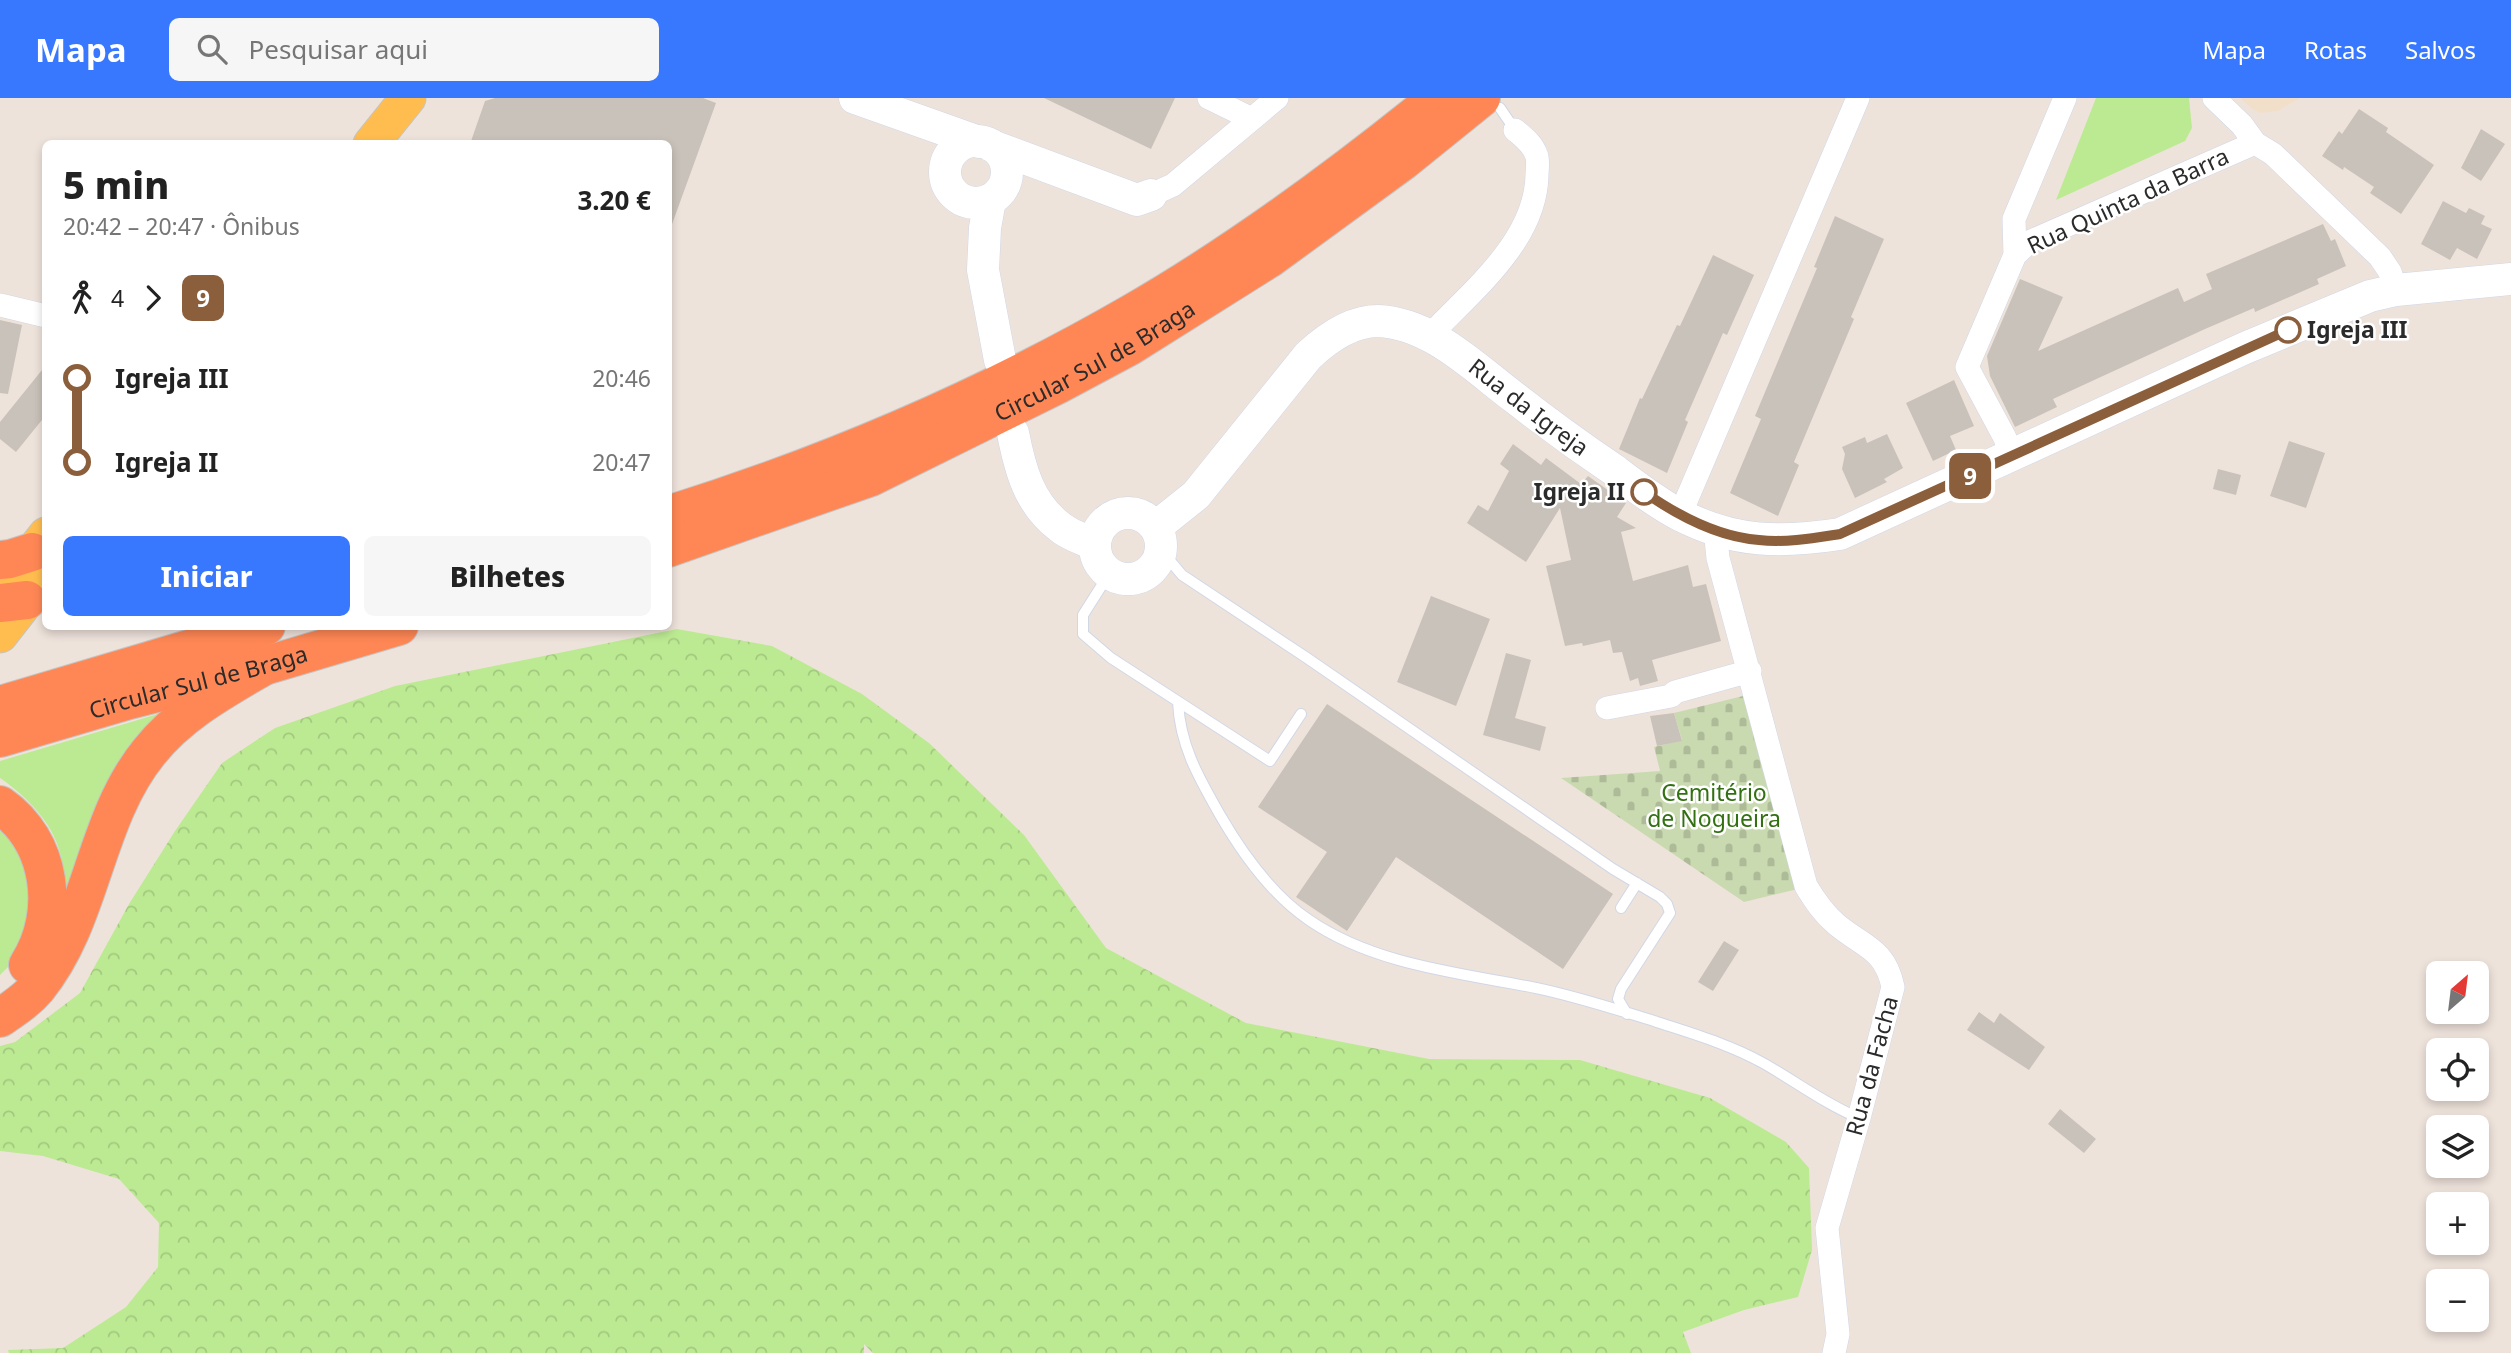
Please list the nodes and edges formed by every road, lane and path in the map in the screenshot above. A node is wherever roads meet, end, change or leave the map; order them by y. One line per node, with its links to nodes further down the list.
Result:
1 (408, 98): 12 (main road)
2 (1209, 98): 10 (street)
3 (1277, 98): 10 (street)
4 (1437, 98): 29 (highway, Circular Sul de Braga)
5 (1858, 98): 30 (street)
6 (2065, 98): 19 (street)
7 (2214, 98): 13 (street)
8 (870, 103): 14 (street); 16 (street)
9 (1490, 103): 11 (lane); 34 (highway, Circular Sul de Braga)
10 (1252, 119): 17 (street)
11 (1515, 130): 25 (street)
12 (374, 140)
13 (2255, 143): 19 (street, Rua Quinta da Barra); 22 (street, Rua Quinta da Barra)
14 (986, 144): 15 (street); 16 (street); 18 (street)
15 (1069, 174): 17 (street); 18 (street)
16 (951, 185): 18 (street); 20 (street)
17 (1151, 195)
18 (995, 196): 20 (street)
19 (2015, 255): 28 (street, Rua Quinta da Barra)
20 (983, 270): 26 (street)
21 (2511, 279): 22 (street, Rua da Igreja)
22 (2396, 290): 28 (street, Rua da Igreja)
23 (0, 305): 24 (street)
24 (42, 315)
25 (1431, 337): 30 (street, Rua da Igreja); 32 (street, Rua da Igreja)
26 (1000, 360)
27 (1013, 433): 33 (street)
28 (2011, 456): 31 (street, Rua da Igreja)
29 (672, 514)
30 (1681, 515): 31 (street, Rua da Igreja)
31 (1715, 529): 41 (street, Rua da Facha)
32 (1159, 538): 33 (street); 36 (street); 48 (lane)
33 (1094, 544): 36 (street)
34 (672, 547)
35 (21, 574): 39 (main road)
36 (1109, 574): 42 (lane)
37 (253, 630): 43 (highway, Circular Sul de Braga)
38 (386, 630): 40 (highway, Circular Sul de Braga)
39 (0, 635)
40 (264, 666): 46 (highway, Circular Sul de Braga); 52 (highway)
41 (1750, 671): 44 (street); 53 (street, Rua da Facha)
42 (1178, 702): 45 (lane); 51 (lane)
43 (0, 705)
44 (1606, 708)
45 (1301, 714)
46 (0, 738)
47 (0, 805): 50 (highway)
48 (1637, 883): 49 (lane); 51 (lane)
49 (1621, 908)
50 (0, 994)
51 (1627, 1014): 53 (lane)
52 (0, 1018)
53 (1859, 1118): 54 (street, Rua da Facha)
54 (1834, 1353)

